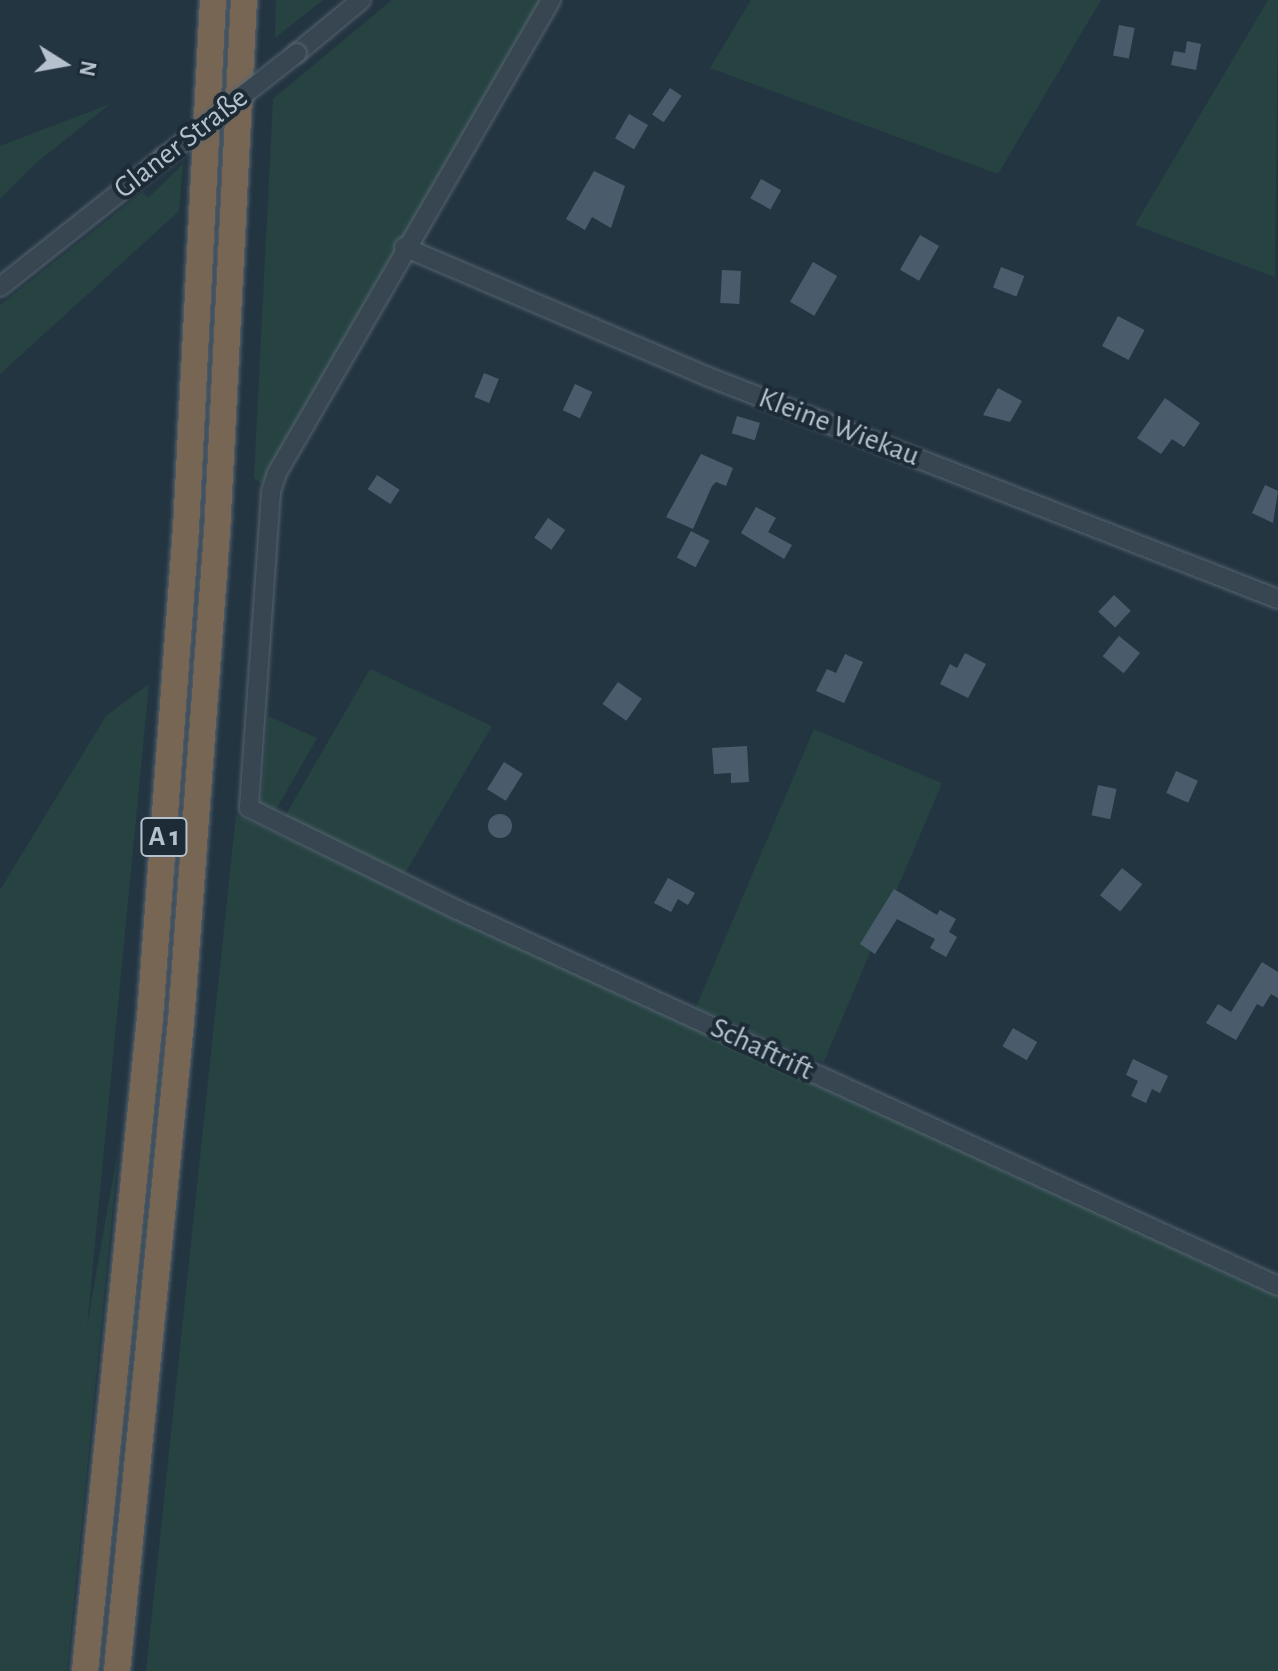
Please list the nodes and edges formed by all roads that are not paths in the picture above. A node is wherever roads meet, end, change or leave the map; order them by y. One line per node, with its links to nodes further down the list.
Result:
1 (213, 0): 9 (highway, A 1)
2 (244, 0): 10 (highway, A 1)
3 (361, 0): 6 (street, Glaner Straße, bridge)
4 (551, 0): 5 (street)
5 (404, 247): 7 (street, Kleine Wiekau); 8 (street, Schaftrift)
6 (0, 287)
7 (1278, 599)
8 (1278, 1286)
9 (85, 1671)
10 (117, 1671)

